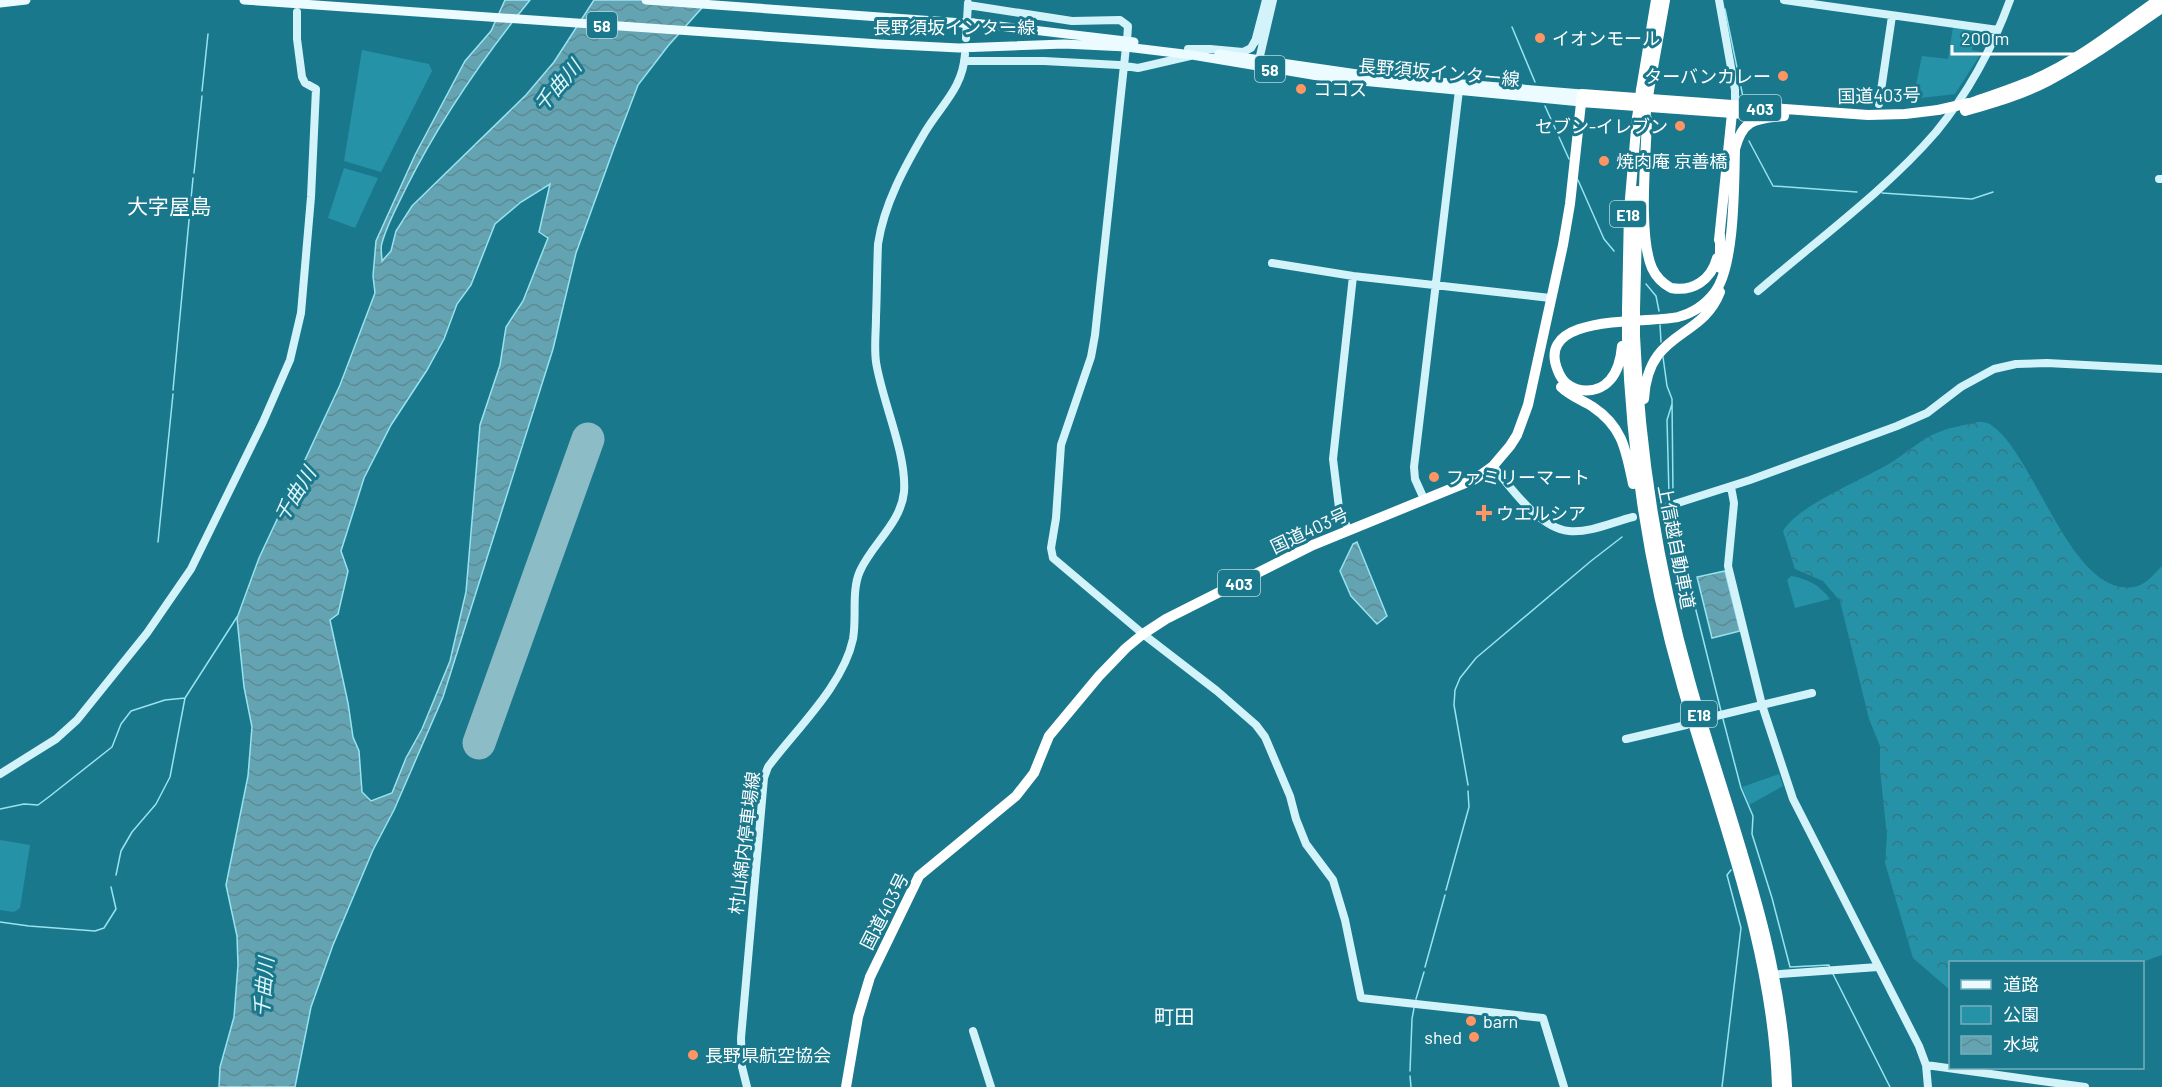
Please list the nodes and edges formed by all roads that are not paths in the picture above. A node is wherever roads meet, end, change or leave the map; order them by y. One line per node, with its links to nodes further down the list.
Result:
1 (26, 0): 12 (main road)
2 (244, 0): 20 (main road, 長野須坂インター線 / 58)
3 (646, 0): 20 (main road, 長野須坂インター線 / 58)
4 (1266, 0): 19 (street)
5 (1274, 0): 22 (street)
6 (1656, 0): 25 (highway, E18)
7 (1665, 0): 25 (highway, E18)
8 (1719, 0): 29 (street)
9 (1784, 0): 16 (street)
10 (2010, 0): 17 (street)
11 (2158, 0): 28 (highway, 国道403号 / 403)
12 (0, 3)
13 (968, 3): 18 (street); 20 (street)
14 (2162, 8): 28 (highway, 国道403号 / 403)
15 (297, 12): 58 (street)
16 (1892, 16): 17 (street); 27 (street)
17 (1998, 30): 39 (street)
18 (966, 38)
19 (1256, 39): 21 (street); 22 (street)
20 (1127, 44): 21 (main road, 長野須坂インター線 / 58); 23 (street)
21 (1190, 52): 22 (main road, 長野須坂インター線 / 58); 23 (street)
22 (1255, 62): 24 (main road, 長野須坂インター線 / 58); 26 (main road, 長野須坂インター線 / 58)
23 (1124, 67): 52 (street); 65 (street, 村山綿内停車場線)
24 (1458, 90): 26 (main road, 長野須坂インター線 / 58); 38 (street)
25 (1645, 90): 32 (highway, E18, bridge)
26 (1582, 98): 29 (highway, 国道403号 / 403); 40 (highway, 国道403号 / 403)
27 (1879, 104)
28 (1967, 107): 30 (highway, 国道403号 / 403)
29 (1735, 111): 30 (highway, 国道403号 / 403); 31 (highway, 国道403号 / 403); 33 (highway); 34 (highway)
30 (1938, 114): 31 (highway, 国道403号 / 403)
31 (1784, 116): 33 (highway)
32 (1643, 119): 34 (highway); 41 (highway, E18); 41 (highway, E18)
33 (1735, 149): 36 (highway)
34 (1720, 235): 51 (highway)
35 (1272, 263): 37 (street)
36 (1727, 266): 42 (highway); 50 (highway)
37 (1353, 276): 38 (street); 49 (street)
38 (1437, 285): 40 (street); 46 (street)
39 (1758, 291)
40 (1550, 298): 44 (highway, 国道403号 / 403)
41 (1628, 310): 42 (highway, bridge)
42 (1628, 337): 50 (highway, 上信越自動車道 / E18); 51 (highway, 上信越自動車道 / E18)
43 (2162, 369): 45 (street)
44 (1493, 466): 46 (highway, 国道403号 / 403); 48 (street)
45 (1731, 487): 47 (street); 54 (street)
46 (1425, 499): 49 (highway, 国道403号 / 403)
47 (1662, 508)
48 (1633, 517)
49 (1348, 530): 52 (highway, 国道403号 / 403)
50 (1655, 530): 70 (highway, 上信越自動車道 / E18)
51 (1654, 572): 69 (highway, 上信越自動車道 / E18)
52 (1143, 634): 66 (highway, 国道403号 / 403); 68 (street)
53 (1812, 693): 54 (street)
54 (1762, 705): 55 (street); 59 (street)
55 (1708, 718)
56 (1686, 725): 57 (street)
57 (1626, 739)
58 (0, 774)
59 (1878, 967): 60 (street); 62 (street)
60 (1780, 974)
61 (973, 1031): 67 (street)
62 (1926, 1065): 63 (street); 71 (street)
63 (1949, 1068)
64 (1955, 1069): 72 (street)
65 (747, 1087)
66 (846, 1087)
67 (991, 1087)
68 (1564, 1087)
69 (1777, 1087)
70 (1787, 1087)
71 (1928, 1087)
72 (2085, 1087)

